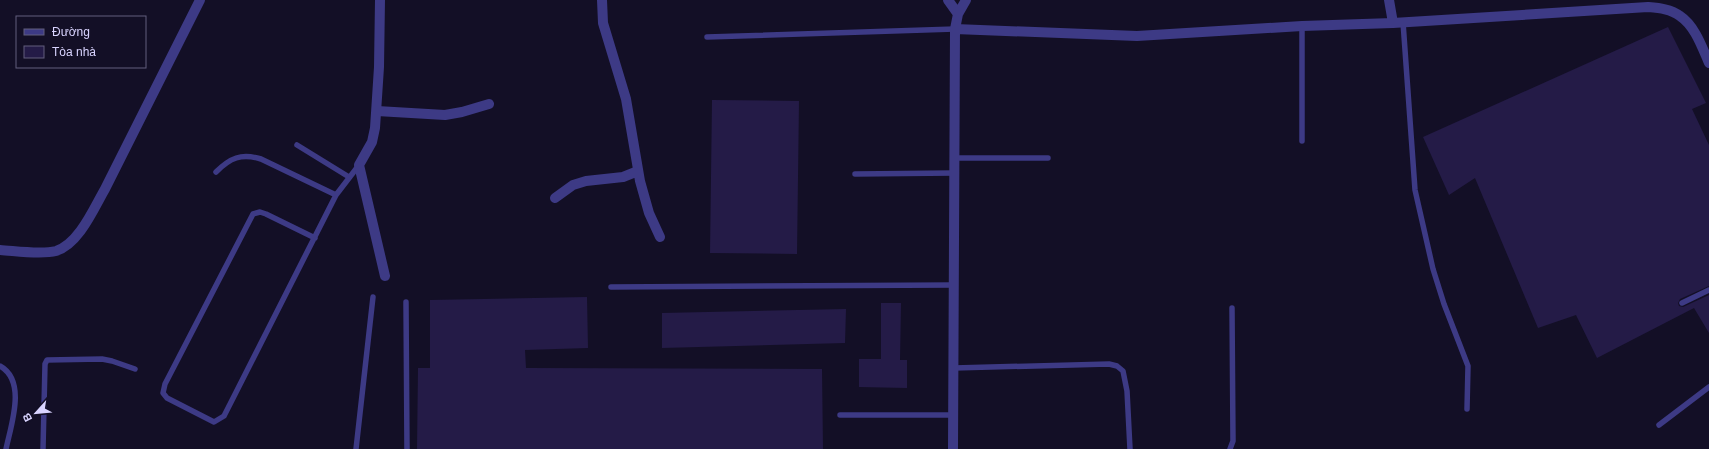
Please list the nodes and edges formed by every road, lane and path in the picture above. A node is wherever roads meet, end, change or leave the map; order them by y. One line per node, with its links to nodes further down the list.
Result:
1 (200, 0): 30 (street)
2 (380, 0): 15 (street)
3 (602, 0): 21 (street)
4 (948, 0): 7 (street)
5 (966, 0): 7 (street)
6 (1389, 0): 9 (street)
7 (958, 14): 11 (street)
8 (1404, 22): 9 (street); 13 (street); 43 (lane)
9 (1393, 23): 10 (street)
10 (1302, 26): 11 (street); 16 (lane)
11 (955, 29): 12 (lane); 18 (street)
12 (707, 37)
13 (1709, 63)
14 (490, 104): 15 (street)
15 (376, 111): 20 (street)
16 (1302, 141)
17 (297, 145): 25 (lane)
18 (954, 158): 19 (lane); 23 (street)
19 (1048, 158)
20 (359, 165): 25 (lane); 31 (street)
21 (638, 171): 27 (street); 28 (street)
22 (216, 172): 26 (lane)
23 (954, 173): 24 (lane); 32 (street)
24 (855, 174)
25 (350, 177): 26 (lane)
26 (336, 195): 29 (lane)
27 (555, 198)
28 (660, 237)
29 (315, 238): 29 (lane)
30 (0, 250)
31 (385, 276)
32 (953, 286): 33 (lane); 40 (street)
33 (611, 287)
34 (1709, 290): 37 (lane)
35 (373, 297): 49 (lane)
36 (406, 302): 50 (lane)
37 (1682, 302)
38 (1232, 308): 53 (lane)
39 (0, 366): 47 (lane)
40 (954, 368): 45 (street); 52 (lane)
41 (135, 369): 48 (lane)
42 (1709, 387): 46 (lane)
43 (1467, 409)
44 (840, 415): 45 (lane)
45 (953, 415): 51 (street)
46 (1659, 425)
47 (6, 449)
48 (42, 449)
49 (356, 449)
50 (407, 449)
51 (953, 449)
52 (1130, 449)
53 (1230, 449)

